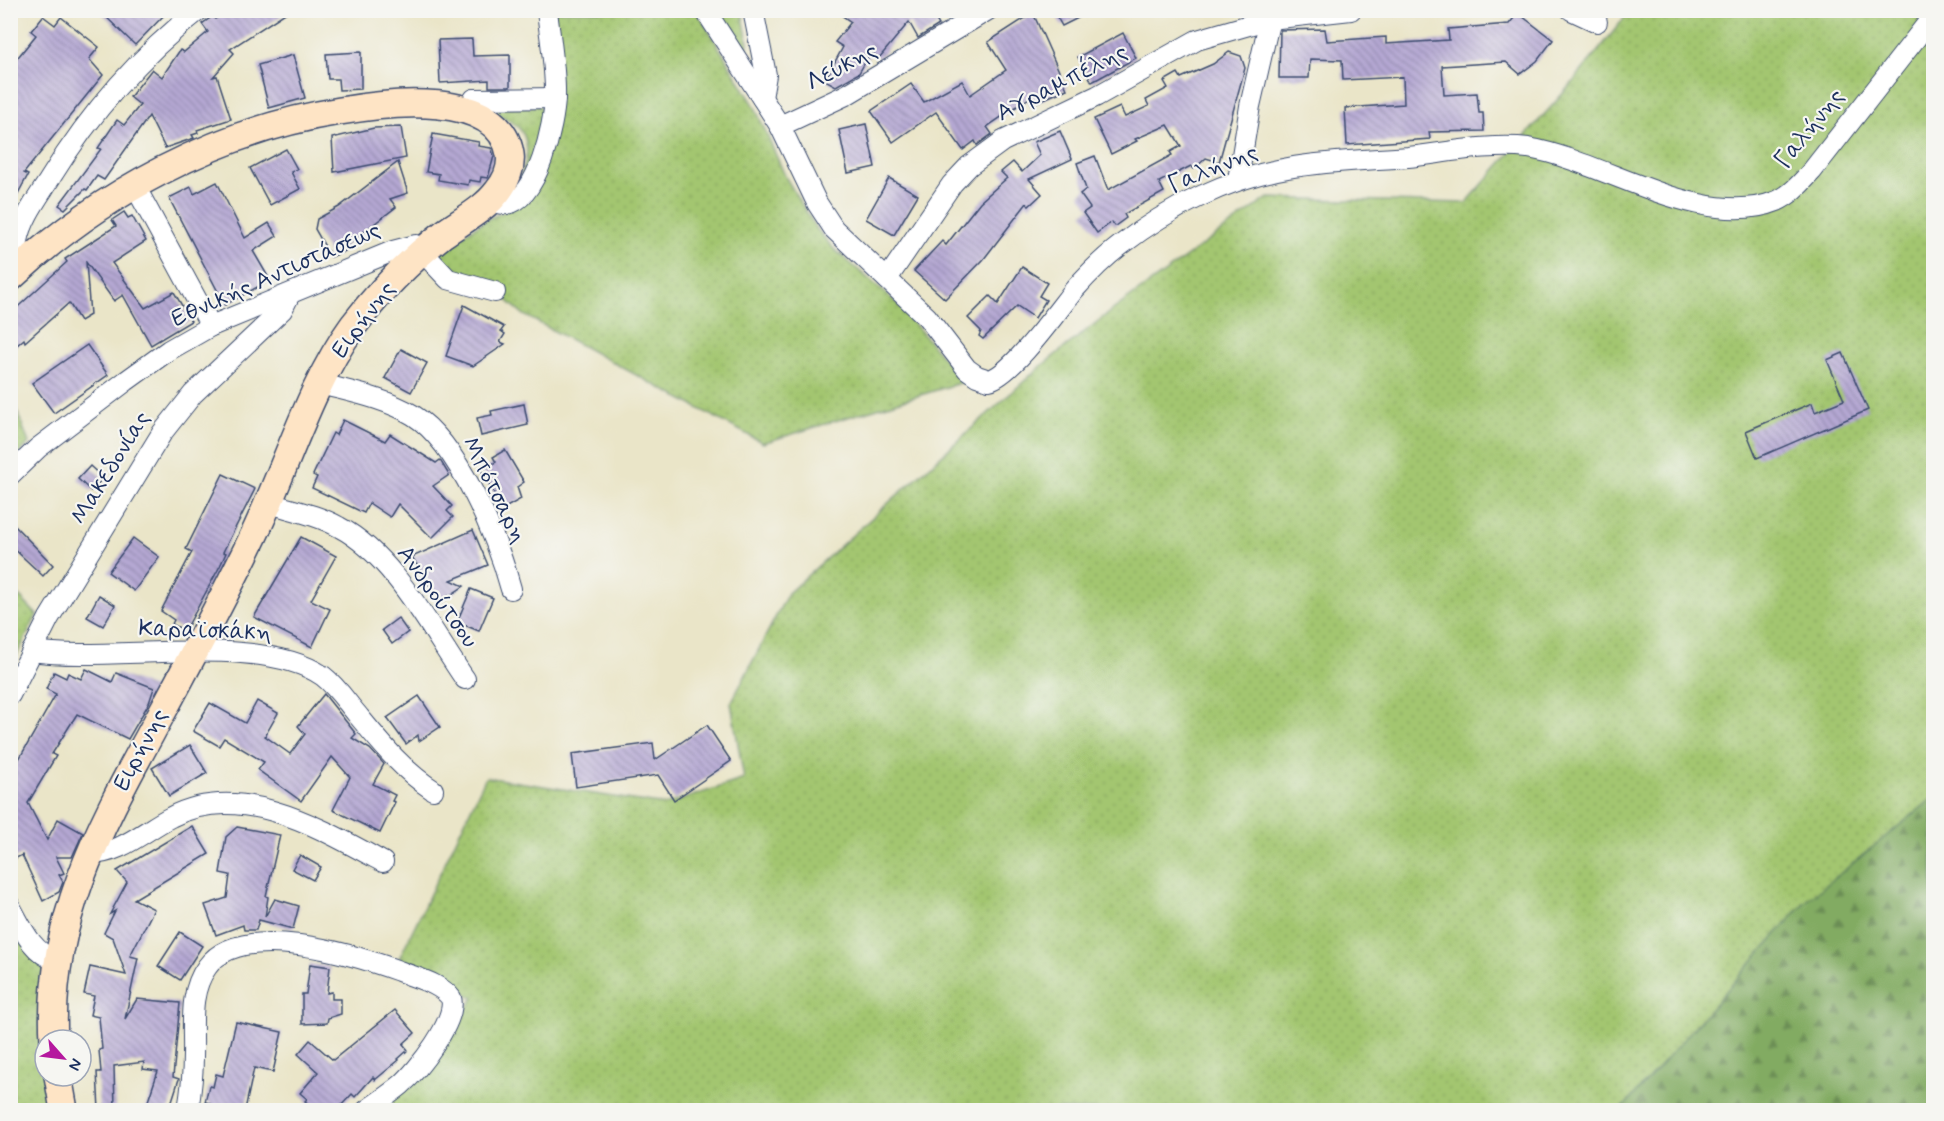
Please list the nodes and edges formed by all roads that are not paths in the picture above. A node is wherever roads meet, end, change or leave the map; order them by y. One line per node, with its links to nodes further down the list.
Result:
1 (199, 10): 19 (street)
2 (547, 10): 11 (street)
3 (705, 10): 12 (street, Γαλήνης)
4 (753, 10): 12 (street)
5 (988, 10): 14 (street, Λεύκης)
6 (1351, 10): 8 (street, Αγραμπέλης)
7 (1571, 10): 10 (street)
8 (1271, 15): 15 (street); 20 (street, Αγραμπέλης)
9 (1934, 15): 15 (street, Γαλήνης)
10 (1597, 21)
11 (555, 98): 13 (street); 17 (street)
12 (762, 98): 14 (street, Γαλήνης)
13 (467, 111): 16 (street, Ειρήνης); 17 (street, Ειρήνης)
14 (780, 126): 20 (street, Γαλήνης)
15 (1238, 180): 20 (street, Γαλήνης)
16 (135, 186): 19 (street, Ειρήνης); 23 (street)
17 (489, 201): 18 (street, Ειρήνης)
18 (422, 252): 21 (street); 22 (street, Εθνικής Αντιστάσεως); 24 (street, Ειρήνης)
19 (16, 273)
20 (887, 279)
21 (495, 292)
22 (289, 296): 23 (street, Εθνικής Αντιστάσεως); 28 (street, Μακεδονίας)
23 (211, 326): 25 (street, Εθνικής Αντιστάσεως)
24 (321, 384): 26 (street, Ειρήνης); 27 (street, Μπότσαρη)
25 (10, 475)
26 (269, 502): 29 (street, Ειρήνης); 30 (street, Ανδρούτσου)
27 (512, 589)
28 (32, 651): 29 (street, Καραϊσκάκη); 31 (street, Μακεδονίας)
29 (194, 653): 32 (street, Καραϊσκάκη); 33 (street, Ειρήνης)
30 (465, 679)
31 (10, 695)
32 (433, 790)
33 (88, 854): 34 (street); 36 (street, Ειρήνης)
34 (383, 862)
35 (10, 906): 36 (street)
36 (57, 962): 37 (street, Ειρήνης)
37 (54, 1028)
38 (60, 1088): 39 (street)
39 (64, 1110)
40 (188, 1110): 41 (street)
41 (367, 1110)

